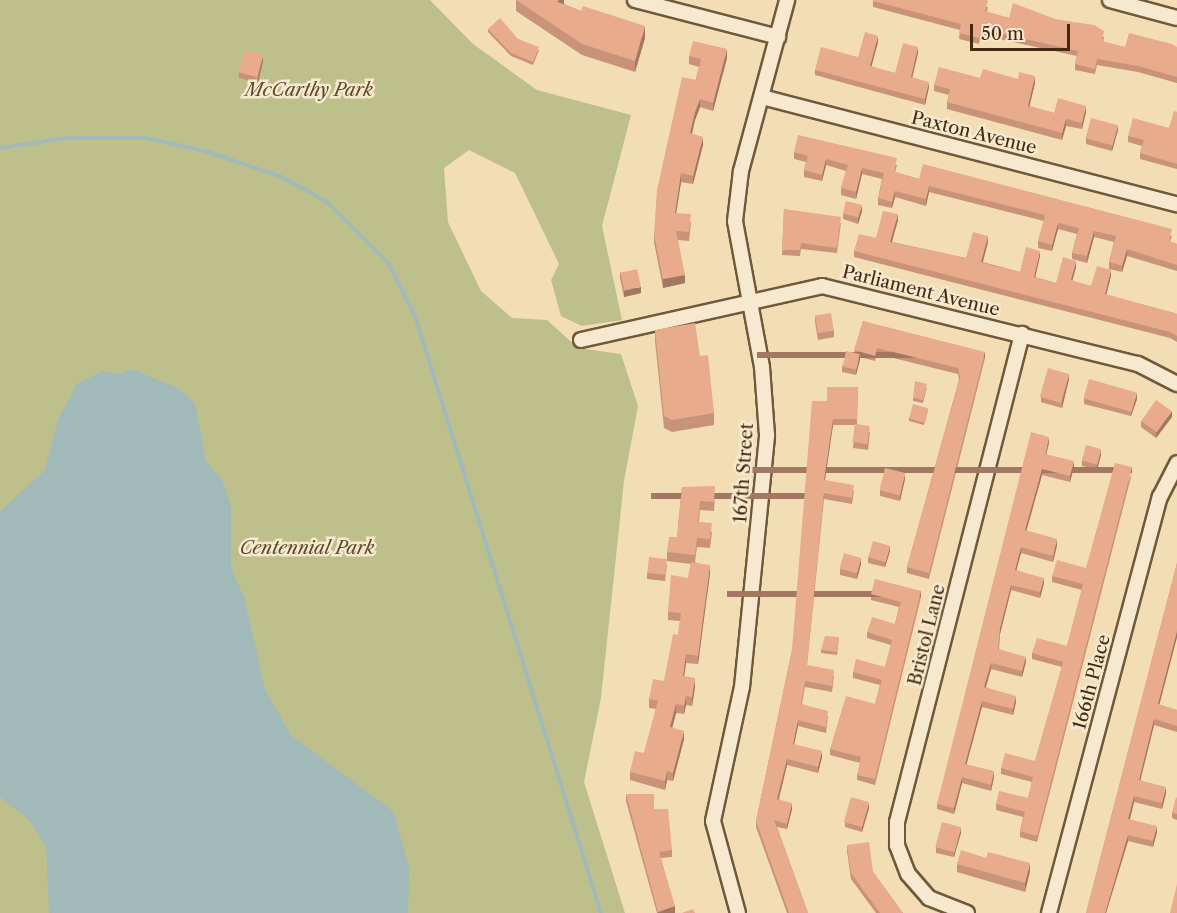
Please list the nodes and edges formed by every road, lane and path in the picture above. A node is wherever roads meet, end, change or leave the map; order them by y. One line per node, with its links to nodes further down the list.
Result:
1 (635, 0): 5 (street)
2 (787, 0): 5 (street, 167th Street)
3 (1110, 0): 4 (street)
4 (1177, 18)
5 (778, 37): 6 (street, 167th Street)
6 (762, 98): 7 (street, Paxton Avenue); 8 (street, 167th Street)
7 (1177, 204)
8 (747, 302): 9 (street, Parliament Avenue); 10 (street, Parliament Avenue); 13 (street, 167th Street)
9 (1022, 334): 11 (street, Parliament Avenue); 14 (street, Bristol Lane)
10 (581, 340)
11 (1177, 384)
12 (1177, 463): 15 (street, 166th Place)
13 (738, 913)
14 (967, 913)
15 (1049, 913)

